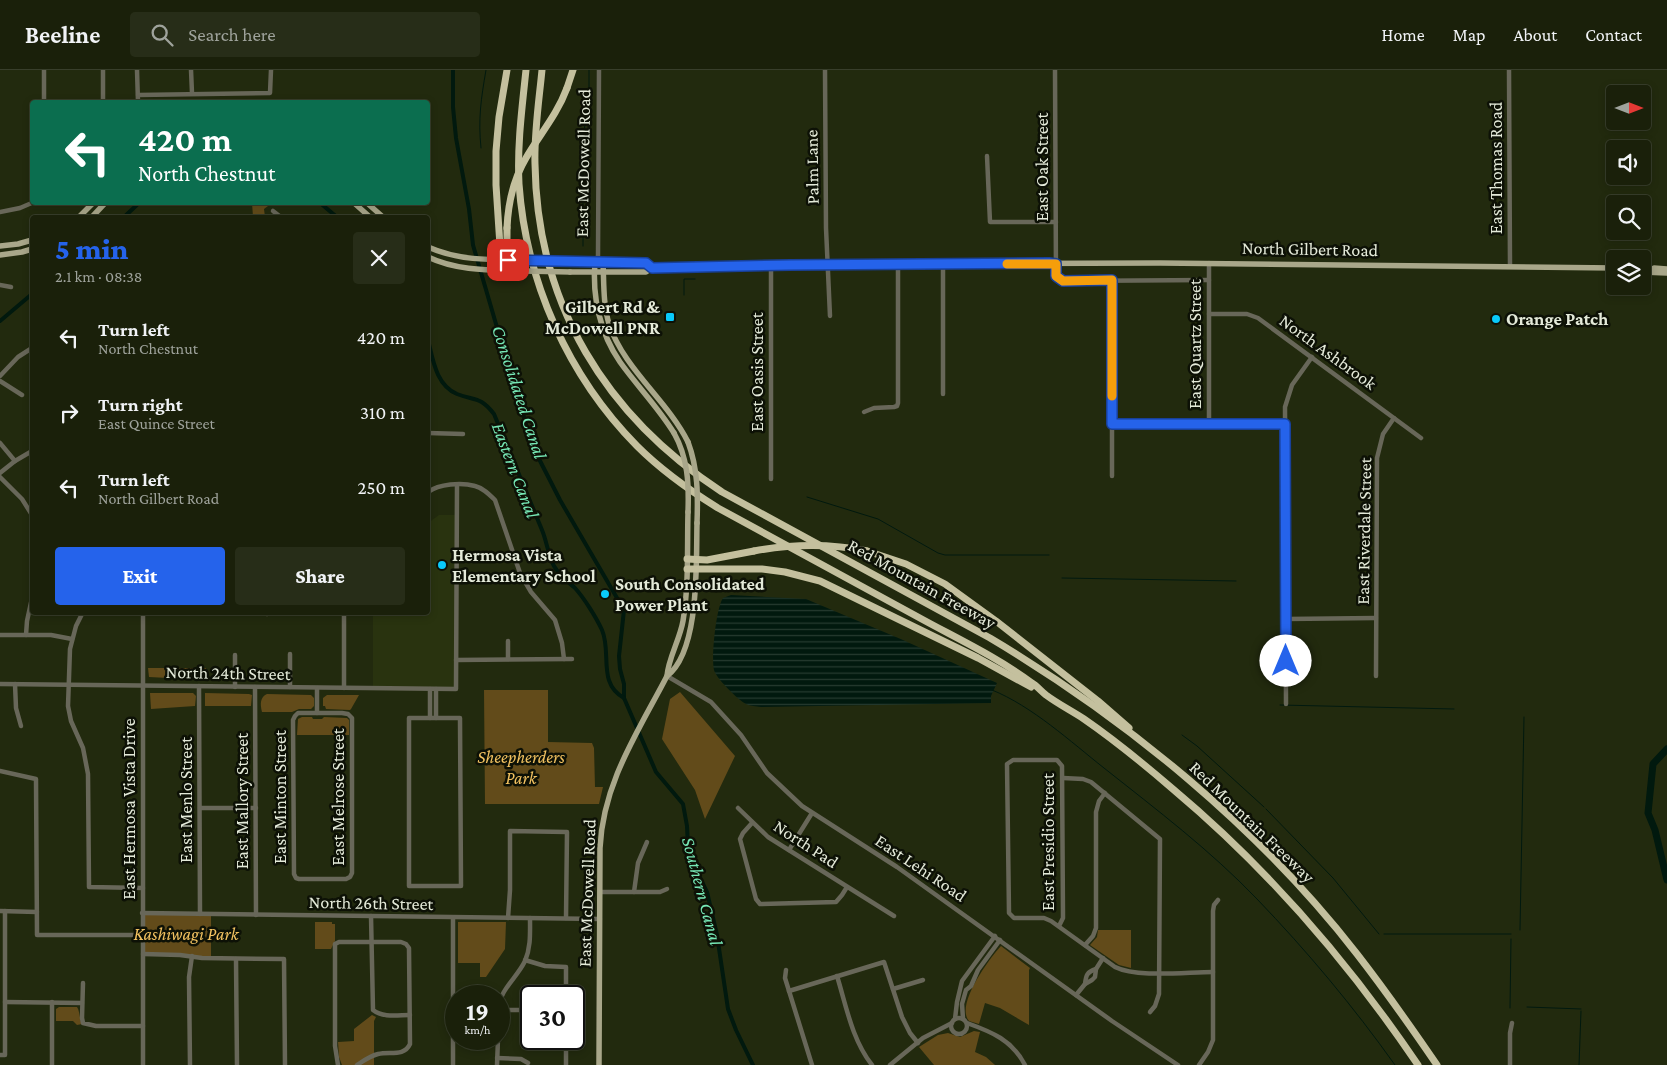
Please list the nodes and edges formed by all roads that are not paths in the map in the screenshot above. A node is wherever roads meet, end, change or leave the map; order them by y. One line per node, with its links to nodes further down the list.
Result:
1 (44, 70): 16 (street)
2 (103, 70): 17 (street)
3 (137, 70): 15 (street)
4 (191, 70): 14 (street)
5 (271, 70): 14 (street)
6 (507, 70): 40 (highway)
7 (526, 70): 123 (highway, Red Mountain Freeway)
8 (542, 70): 131 (highway, Red Mountain Freeway)
9 (573, 70): 40 (highway, bridge)
10 (600, 70): 38 (street, East McDowell Road)
11 (825, 70): 45 (street, Palm Lane)
12 (1055, 70): 32 (street, East Oak Street)
13 (1509, 70): 49 (street, East Thomas Road)
14 (192, 93): 15 (street)
15 (138, 95): 18 (street)
16 (44, 100)
17 (103, 100)
18 (138, 100)
19 (987, 156): 32 (street)
20 (30, 204): 26 (street)
21 (91, 205): 27 (main road)
22 (103, 205): 28 (main road)
23 (356, 205): 30 (main road)
24 (369, 205): 31 (main road)
25 (274, 211): 29 (street)
26 (0, 212)
27 (81, 215)
28 (94, 215)
29 (279, 215)
30 (368, 215)
31 (381, 215)
32 (1056, 222): 47 (street, East Oak Street)
33 (30, 241): 34 (main road)
34 (0, 246)
35 (430, 248): 40 (main road, North Gilbert Road)
36 (30, 250): 37 (main road)
37 (0, 255)
38 (598, 256): 41 (street, East McDowell Road); 42 (street, East McDowell Road)
39 (430, 258): 54 (main road, North Gilbert Road)
40 (505, 260): 41 (main road, North Gilbert Road, bridge); 54 (highway)
41 (595, 262): 42 (main road, North Gilbert Road); 56 (main road, East McDowell Road)
42 (603, 262): 50 (main road, North Gilbert Road); 57 (main road, East McDowell Road)
43 (943, 263): 46 (main road, North Gilbert Road); 47 (main road, North Gilbert Road); 69 (street)
44 (1209, 263): 47 (main road, North Gilbert Road); 49 (main road, North Gilbert Road); 60 (street, East Quartz Street)
45 (828, 264): 46 (main road, North Gilbert Road); 48 (main road, North Gilbert Road); 64 (street, Palm Lane)
46 (898, 264): 71 (street)
47 (1056, 264): 59 (street)
48 (771, 265): 50 (main road, North Gilbert Road); 85 (street, East Oasis Street)
49 (1510, 266): 52 (main road, North Gilbert Road)
50 (652, 268): 57 (main road, North Gilbert Road)
51 (1667, 268): 53 (main road)
52 (1606, 269)
53 (1651, 269)
54 (507, 270): 56 (main road, North Gilbert Road, bridge)
55 (1651, 271): 58 (main road)
56 (594, 272): 57 (main road, North Gilbert Road); 89 (main road, East McDowell Road, bridge)
57 (604, 272): 90 (main road, East McDowell Road, bridge)
58 (1667, 273)
59 (1112, 280): 60 (street); 73 (street)
60 (1209, 280): 63 (street, East Quartz Street)
61 (0, 285): 62 (street)
62 (11, 287)
63 (1209, 314): 66 (street, North Ashbrook); 74 (street, East Quartz Street)
64 (830, 316)
65 (30, 349): 67 (street)
66 (1312, 357): 72 (street, North Ashbrook); 75 (street)
67 (0, 376)
68 (0, 381): 70 (street)
69 (944, 394)
70 (22, 395)
71 (864, 412)
72 (1394, 418): 78 (street, North Ashbrook); 98 (street, East Riverdale Street)
73 (1112, 424): 74 (street); 83 (street)
74 (1209, 424): 75 (street)
75 (1285, 424): 97 (street)
76 (430, 433): 77 (street)
77 (463, 434)
78 (1421, 438)
79 (0, 444): 81 (street)
80 (30, 451): 81 (street)
81 (14, 461): 82 (street)
82 (0, 473)
83 (1112, 476)
84 (0, 477): 88 (street)
85 (771, 479)
86 (457, 485): 87 (street); 106 (street); 108 (street)
87 (430, 491)
88 (30, 507)
89 (687, 560): 90 (highway); 91 (main road, East McDowell Road)
90 (696, 560): 92 (main road, East McDowell Road); 131 (highway, bridge)
91 (687, 569): 92 (highway); 109 (main road, East McDowell Road)
92 (696, 570): 109 (main road, East McDowell Road); 123 (highway)
93 (30, 607): 100 (street)
94 (82, 615): 101 (street)
95 (143, 615): 114 (street, East Hermosa Vista Drive)
96 (344, 615): 120 (street)
97 (1286, 618): 98 (street); 124 (street)
98 (1376, 618): 110 (street, East Riverdale Street)
99 (0, 635): 100 (street)
100 (26, 635): 101 (street)
101 (72, 639): 113 (street)
102 (508, 641): 105 (street)
103 (290, 654): 118 (street)
104 (235, 655): 116 (street)
105 (508, 659): 106 (street); 108 (street)
106 (564, 659): 107 (street)
107 (572, 659)
108 (456, 660): 122 (street, North 24th Street)
109 (668, 676): 138 (street, East Lehi Road); 146 (main road, East McDowell Road)
110 (1376, 676)
111 (0, 684): 112 (street, North 24th Street)
112 (15, 684): 113 (street, North 24th Street); 130 (street)
113 (68, 684): 114 (street, North 24th Street); 144 (street)
114 (143, 685): 115 (street, North 24th Street); 144 (street, East Hermosa Vista Drive)
115 (200, 686): 116 (street, North 24th Street); 135 (street, East Menlo Street)
116 (235, 687): 117 (street, North 24th Street)
117 (255, 687): 118 (street, North 24th Street); 136 (street, East Mallory Street)
118 (290, 687): 119 (street, North 24th Street)
119 (317, 688): 120 (street, North 24th Street); 127 (street)
120 (344, 688): 121 (street, North 24th Street)
121 (430, 689): 122 (street, North 24th Street); 125 (street)
122 (436, 689): 126 (street)
123 (1047, 695): 222 (highway, Red Mountain Freeway)
124 (1286, 704)
125 (430, 706): 126 (street); 128 (street)
126 (436, 706): 129 (street)
127 (317, 713): 142 (street, East Melrose Street); 142 (street, East Minton Street)
128 (430, 718): 129 (street); 129 (street)
129 (436, 718)
130 (20, 726)
131 (1150, 746): 223 (highway, Red Mountain Freeway)
132 (0, 771): 150 (street)
133 (1063, 778): 134 (street); 161 (street, East Presidio Street); 161 (street, East Presidio Street)
134 (1105, 794): 165 (street); 172 (street)
135 (200, 808): 136 (street); 152 (street, East Menlo Street)
136 (256, 808): 153 (street, East Mallory Street)
137 (738, 808): 139 (street, North Pad)
138 (812, 813): 141 (street); 163 (street, East Lehi Road)
139 (752, 823): 141 (street, North Pad); 143 (street, North Pad)
140 (647, 842): 147 (street)
141 (788, 850): 143 (street, North Pad)
142 (350, 877)
143 (847, 886): 155 (street, North Pad)
144 (143, 888): 151 (street, East Hermosa Vista Drive)
145 (667, 889): 147 (street)
146 (600, 892): 147 (street); 160 (main road, East McDowell Road)
147 (634, 892)
148 (1218, 900): 173 (street)
149 (2, 911): 150 (street); 184 (street)
150 (37, 912): 162 (street)
151 (142, 914): 152 (street, North 26th Street); 162 (street, East Hermosa Vista Drive)
152 (200, 914): 153 (street, North 26th Street)
153 (256, 915): 154 (street, North 26th Street)
154 (371, 916): 156 (street, North 26th Street); 164 (street)
155 (894, 916)
156 (453, 918): 157 (street, North 26th Street); 212 (street)
157 (508, 918): 158 (street, North 26th Street); 159 (street)
158 (530, 918): 159 (street, North 26th Street); 170 (street)
159 (566, 918): 160 (street, North 26th Street)
160 (600, 919): 215 (main road, East McDowell Road)
161 (1059, 926): 165 (street)
162 (143, 935): 166 (street, East Hermosa Vista Drive)
163 (998, 938): 174 (street); 176 (street); 183 (street, East Lehi Road)
164 (372, 942): 188 (street); 188 (street); 210 (street)
165 (1085, 945): 168 (street)
166 (143, 954): 167 (street); 192 (street, East Hermosa Vista Drive)
167 (192, 956): 169 (street); 207 (street)
168 (1103, 958): 172 (street); 183 (street)
169 (236, 959): 208 (street); 209 (street)
170 (525, 960): 179 (street); 180 (street)
171 (786, 970): 182 (street)
172 (1159, 972): 173 (street); 187 (street)
173 (1212, 972): 204 (street)
174 (966, 974): 176 (street); 189 (street)
175 (837, 976): 181 (street); 182 (street); 217 (street)
176 (974, 979): 190 (street)
177 (923, 980): 181 (street)
178 (83, 984): 186 (street)
179 (509, 985)
180 (566, 985)
181 (893, 989): 197 (street)
182 (789, 990): 216 (street)
183 (1076, 995): 221 (street, East Lehi Road)
184 (5, 1002): 185 (street); 200 (street)
185 (52, 1002): 186 (street); 205 (street)
186 (82, 1003): 192 (street)
187 (1150, 1012)
188 (410, 1015): 211 (street)
189 (953, 1021): 190 (street); 194 (street); 196 (street)
190 (965, 1021): 193 (street); 195 (street)
191 (1512, 1023): 224 (street)
192 (143, 1026): 206 (street, East Hermosa Vista Drive)
193 (980, 1028): 195 (street); 220 (street)
194 (940, 1030): 196 (street); 197 (street)
195 (966, 1030): 196 (street)
196 (953, 1031)
197 (918, 1042): 202 (street)
198 (497, 1050): 201 (street)
199 (566, 1050): 214 (street)
200 (3, 1054)
201 (497, 1058): 203 (street); 213 (street)
202 (897, 1059): 218 (street); 219 (street)
203 (528, 1063)
204 (1200, 1064)
205 (52, 1065)
206 (143, 1065)
207 (190, 1065)
208 (237, 1065)
209 (285, 1065)
210 (338, 1065)
211 (356, 1065)
212 (454, 1065)
213 (497, 1065)
214 (566, 1065)
215 (599, 1065)
216 (812, 1065)
217 (872, 1065)
218 (890, 1065)
219 (902, 1065)
220 (1025, 1065)
221 (1178, 1065)
222 (1418, 1065)
223 (1437, 1065)
224 (1510, 1065)

